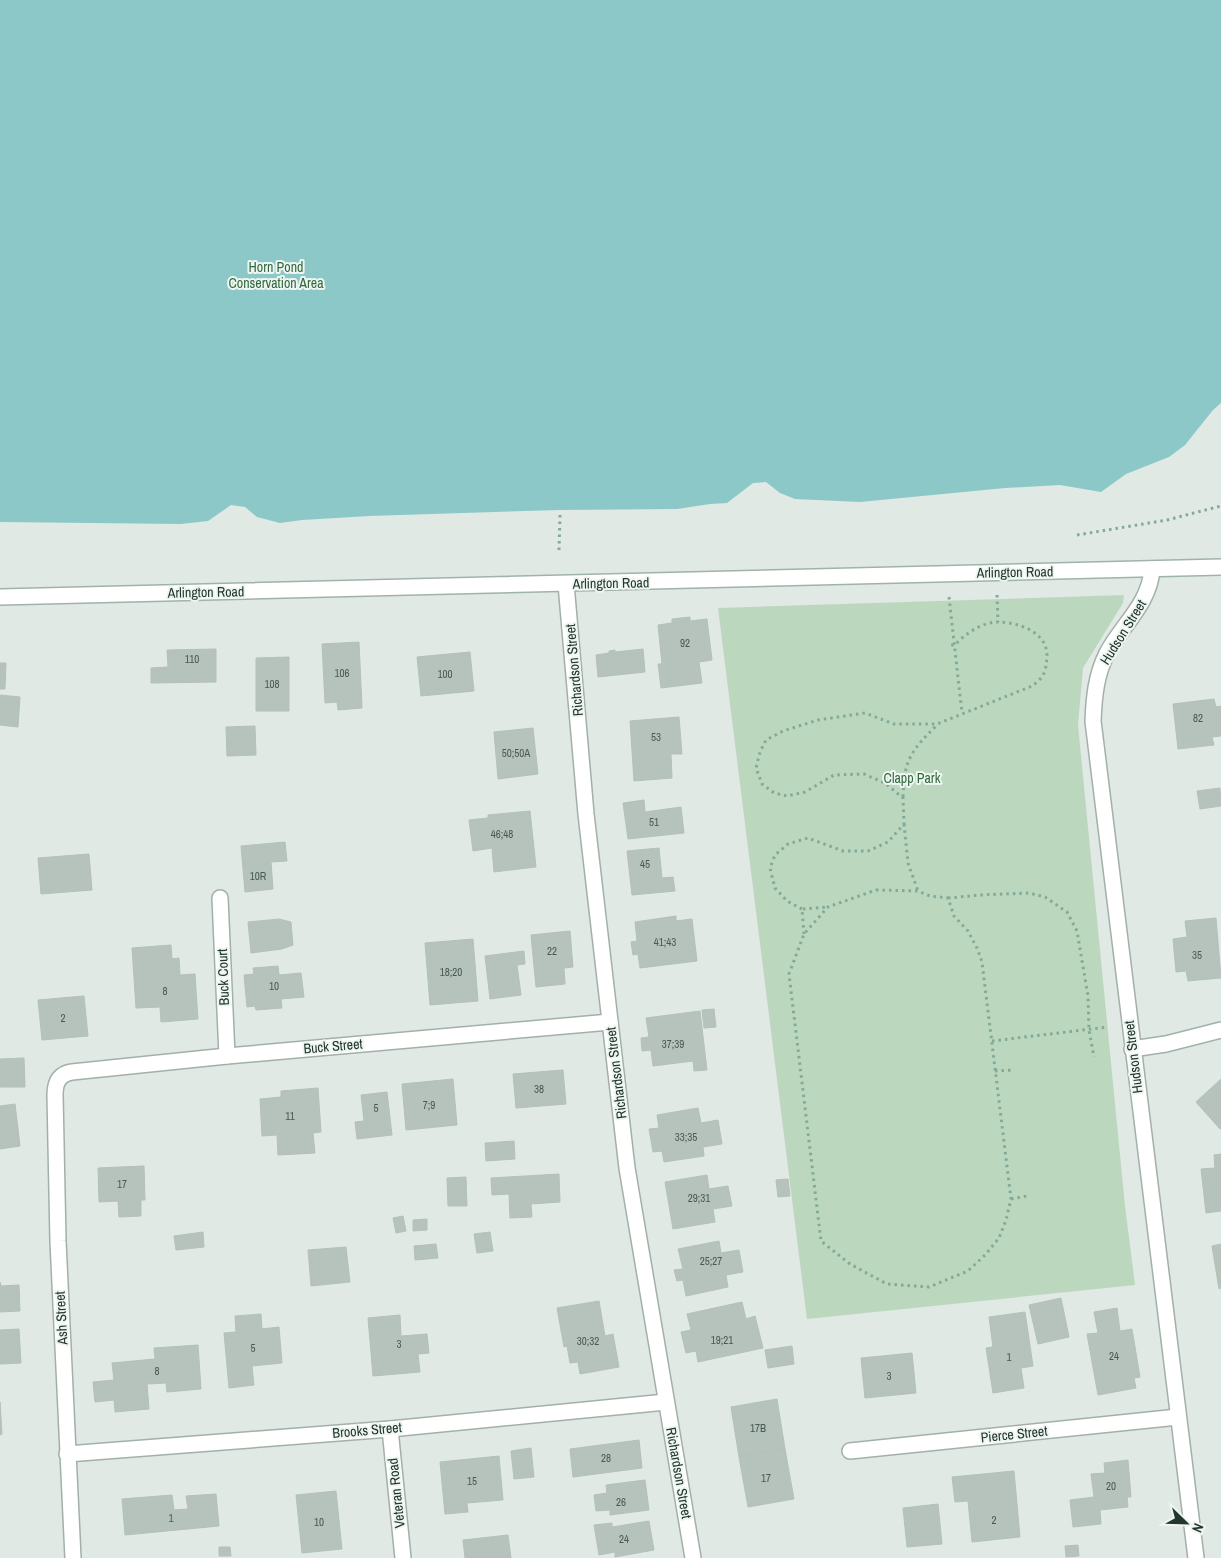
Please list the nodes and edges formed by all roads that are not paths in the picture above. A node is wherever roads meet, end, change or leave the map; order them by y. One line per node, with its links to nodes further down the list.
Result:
1 (1221, 567): 2 (street, Arlington Road)
2 (1152, 569): 3 (street, Arlington Road); 8 (street, Hudson Street)
3 (566, 584): 4 (street, Arlington Road); 6 (street, Richardson Street)
4 (0, 597)
5 (220, 898): 9 (street, Buck Court)
6 (610, 1022): 9 (street, Buck Street); 11 (street, Richardson Street)
7 (1221, 1030): 8 (street)
8 (1132, 1049): 12 (street, Hudson Street)
9 (227, 1056): 10 (street, Buck Street)
10 (58, 1079): 15 (street, Ash Street)
11 (666, 1402): 13 (street, Brooks Street); 18 (street, Richardson Street)
12 (1178, 1417): 14 (street, Pierce Street); 19 (street, Hudson Street)
13 (390, 1429): 15 (street, Brooks Street); 17 (street, Veteran Road)
14 (850, 1452)
15 (67, 1454): 16 (street, Ash Street)
16 (73, 1558)
17 (403, 1558)
18 (693, 1558)
19 (1196, 1558)

